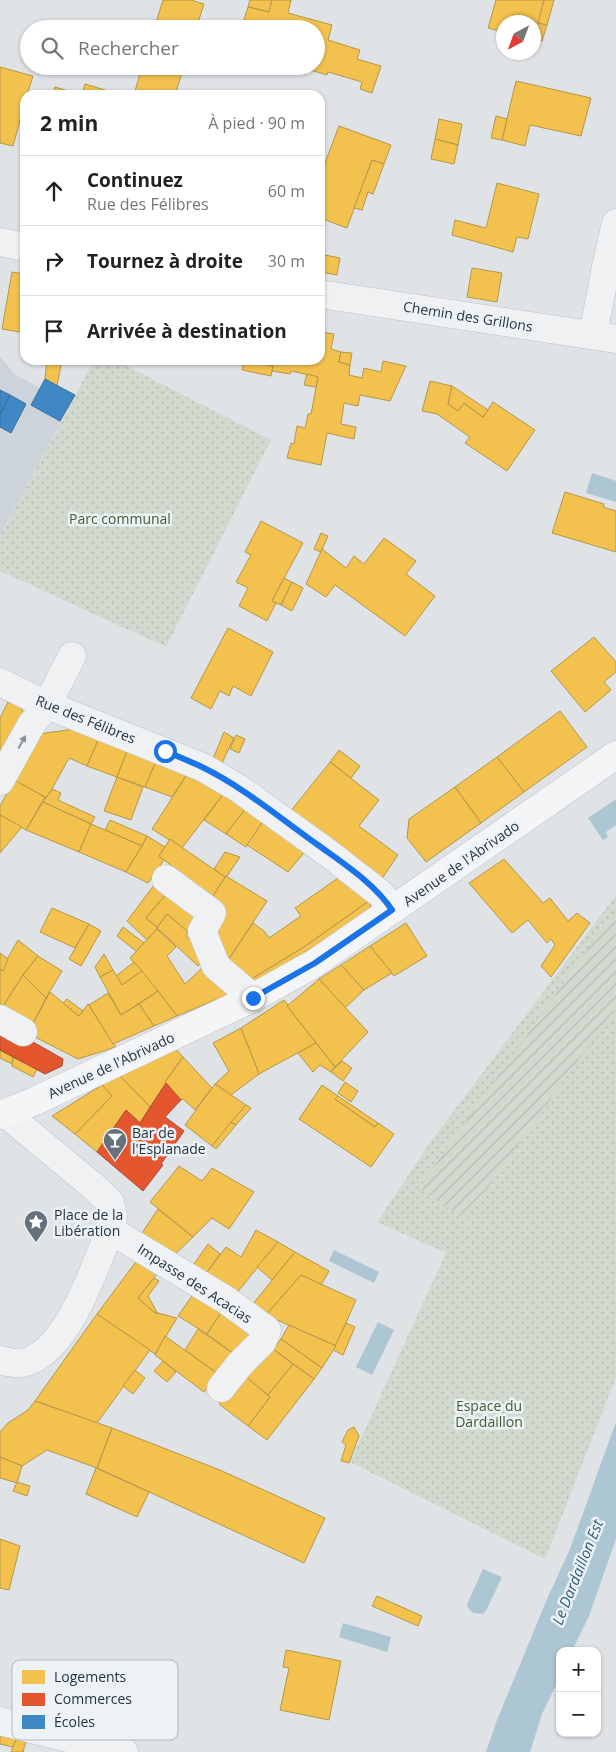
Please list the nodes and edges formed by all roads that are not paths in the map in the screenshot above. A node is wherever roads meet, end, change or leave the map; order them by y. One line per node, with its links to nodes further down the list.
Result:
1 (616, 223): 5 (street)
2 (0, 242): 3 (street)
3 (20, 245)
4 (325, 295): 5 (street, Chemin des Grillons)
5 (604, 337)
6 (72, 656): 8 (street)
7 (0, 682): 8 (street, Rue des Félibres)
8 (47, 705): 10 (street, one-way to 8); 12 (street, Rue des Félibres)
9 (616, 755): 12 (main road, Avenue de l'Abrivado)
10 (0, 781)
11 (166, 879): 13 (street)
12 (392, 910): 13 (main road, Avenue de l'Abrivado)
13 (253, 998): 14 (main road, Avenue de l'Abrivado)
14 (3, 1114): 15 (street)
15 (110, 1230): 16 (street); 17 (street, Impasse des Acacias)
16 (0, 1360)
17 (221, 1388)
18 (76, 1740): 19 (street)
19 (124, 1752)

